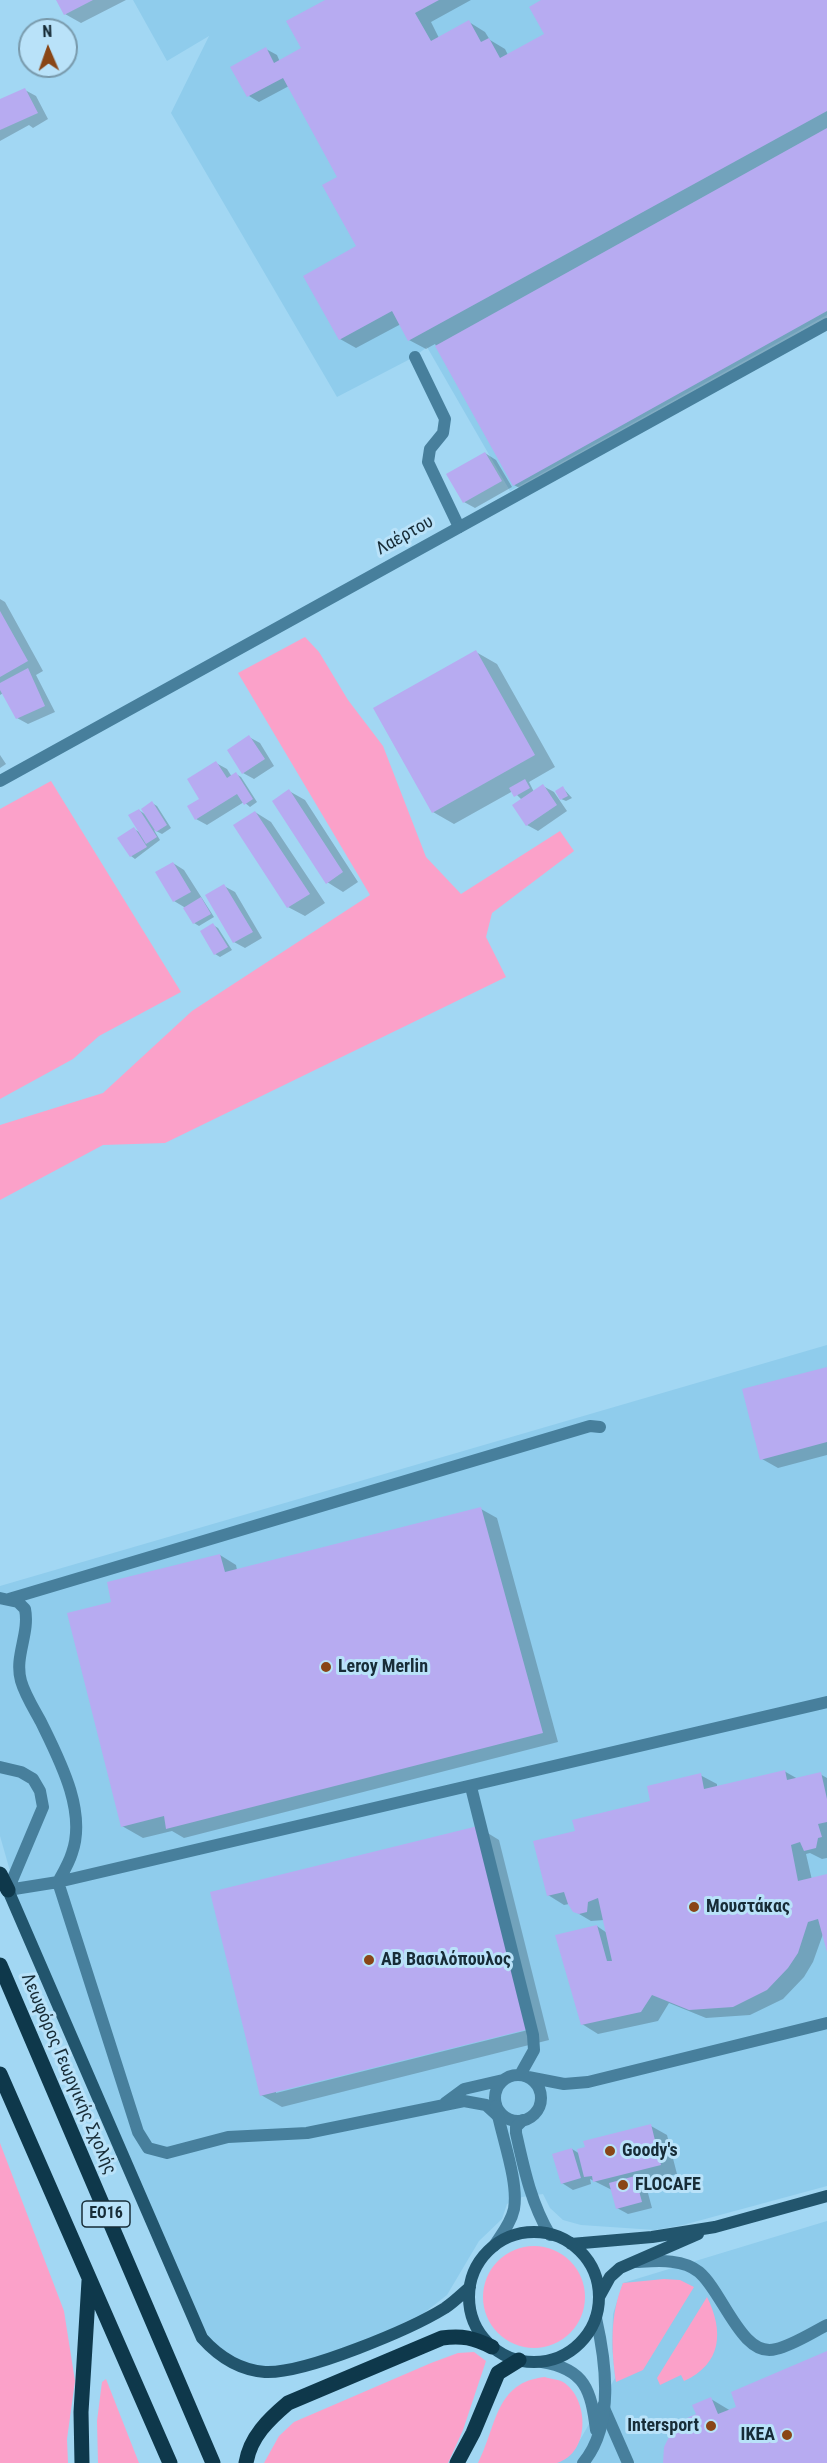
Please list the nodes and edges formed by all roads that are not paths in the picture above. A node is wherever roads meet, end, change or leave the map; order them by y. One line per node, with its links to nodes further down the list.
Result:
1 (827, 324): 3 (street, Λαέρτου)
2 (415, 357): 3 (street)
3 (459, 527): 4 (street, Λαέρτου)
4 (0, 781)
5 (600, 1427): 6 (street)
6 (4, 1598): 11 (street)
7 (827, 1702): 9 (street)
8 (0, 1767): 12 (street)
9 (471, 1787): 11 (street); 16 (street)
10 (0, 1875): 12 (main road)
11 (58, 1882): 12 (street); 18 (street)
12 (8, 1890): 28 (street)
13 (0, 1965): 39 (main road, Λεωφόρος Γεωργικής Σχολής / ΕΟ16)
14 (827, 2023): 16 (street)
15 (0, 2074): 27 (main road, ΕΟ16)
16 (524, 2076): 17 (street); 20 (street)
17 (503, 2080): 18 (street); 19 (street)
18 (444, 2104): 19 (street)
19 (497, 2111): 20 (street); 25 (street)
20 (523, 2120): 23 (street)
21 (827, 2196): 22 (street)
22 (716, 2227): 24 (street); 26 (street)
23 (550, 2235): 24 (street); 25 (street)
24 (572, 2244): 29 (street)
25 (494, 2246): 28 (street)
26 (631, 2262): 29 (street); 31 (street)
27 (89, 2278): 37 (main road); 38 (main road, ΕΟ16)
28 (470, 2287): 32 (street)
29 (599, 2297): 30 (street)
30 (596, 2318): 34 (street); 35 (street)
31 (827, 2325)
32 (492, 2347): 33 (street); 40 (main road)
33 (519, 2360): 34 (street); 41 (main road)
34 (542, 2362): 36 (street)
35 (603, 2406): 36 (street); 43 (street)
36 (597, 2435): 42 (street)
37 (82, 2463)
38 (170, 2463)
39 (213, 2463)
40 (246, 2463)
41 (457, 2463)
42 (583, 2463)
43 (627, 2463)

